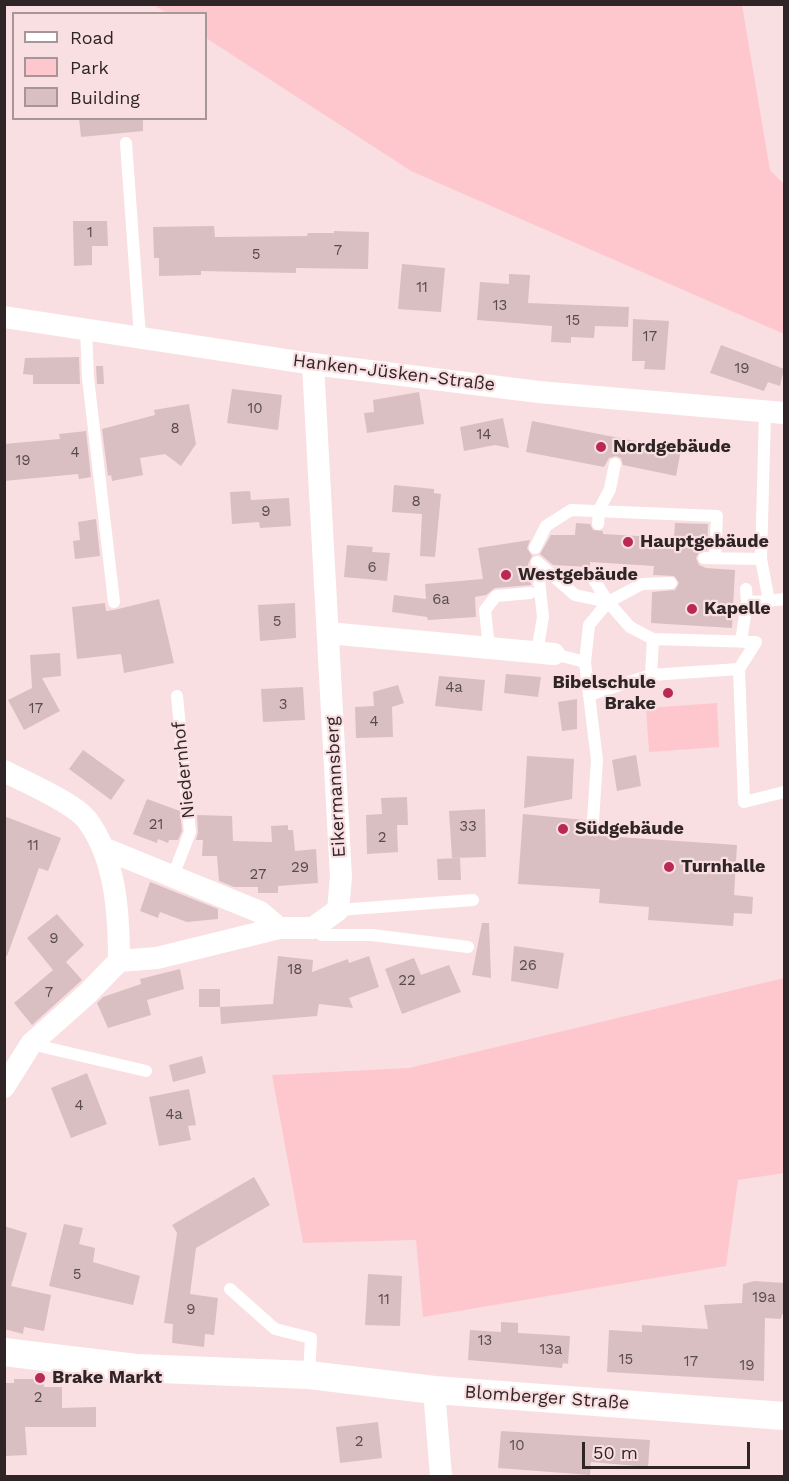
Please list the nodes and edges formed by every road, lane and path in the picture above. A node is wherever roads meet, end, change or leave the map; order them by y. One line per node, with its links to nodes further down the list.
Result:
1 (126, 143): 4 (lane)
2 (4, 317): 3 (street, Hanken-Jüsken-Straße)
3 (86, 329): 4 (street, Hanken-Jüsken-Straße); 17 (lane)
4 (140, 338): 5 (street, Hanken-Jüsken-Straße)
5 (313, 364): 6 (street, Hanken-Jüsken-Straße); 19 (street, Eikermannsberg)
6 (775, 413): 11 (lane)
7 (615, 464): 8 (lane)
8 (599, 510): 9 (lane); 10 (lane); 11 (lane)
9 (598, 524)
10 (535, 548)
11 (761, 559): 16 (lane)
12 (594, 580): 18 (lane)
13 (671, 583): 18 (lane)
14 (530, 593): 22 (lane)
15 (784, 599): 16 (lane)
16 (770, 600): 21 (lane)
17 (114, 602)
18 (608, 602): 20 (lane); 23 (lane); 24 (lane)
19 (328, 633): 22 (street); 35 (street, Eikermannsberg)
20 (653, 639): 21 (lane); 26 (lane)
21 (741, 642): 25 (lane)
22 (489, 648): 23 (street)
23 (546, 653): 24 (lane)
24 (585, 662): 27 (lane)
25 (738, 669): 26 (lane); 30 (lane)
26 (651, 675): 27 (lane)
27 (589, 695): 31 (lane)
28 (177, 696): 33 (lane, Niedernhof)
29 (4, 771): 32 (street)
30 (784, 792)
31 (593, 821)
32 (104, 848): 33 (street); 39 (street)
33 (173, 876): 36 (street)
34 (473, 900): 35 (lane)
35 (338, 910): 37 (street)
36 (279, 928): 37 (street); 39 (street)
37 (313, 928): 38 (lane)
38 (468, 947)
39 (119, 961): 40 (street)
40 (31, 1044): 41 (lane); 42 (street)
41 (146, 1071)
42 (4, 1087)
43 (230, 1289): 45 (lane)
44 (4, 1352): 45 (street, Blomberger Straße)
45 (309, 1375): 46 (street, Blomberger Straße)
46 (434, 1390): 47 (street, Blomberger Straße); 48 (street)
47 (784, 1416)
48 (441, 1476)

